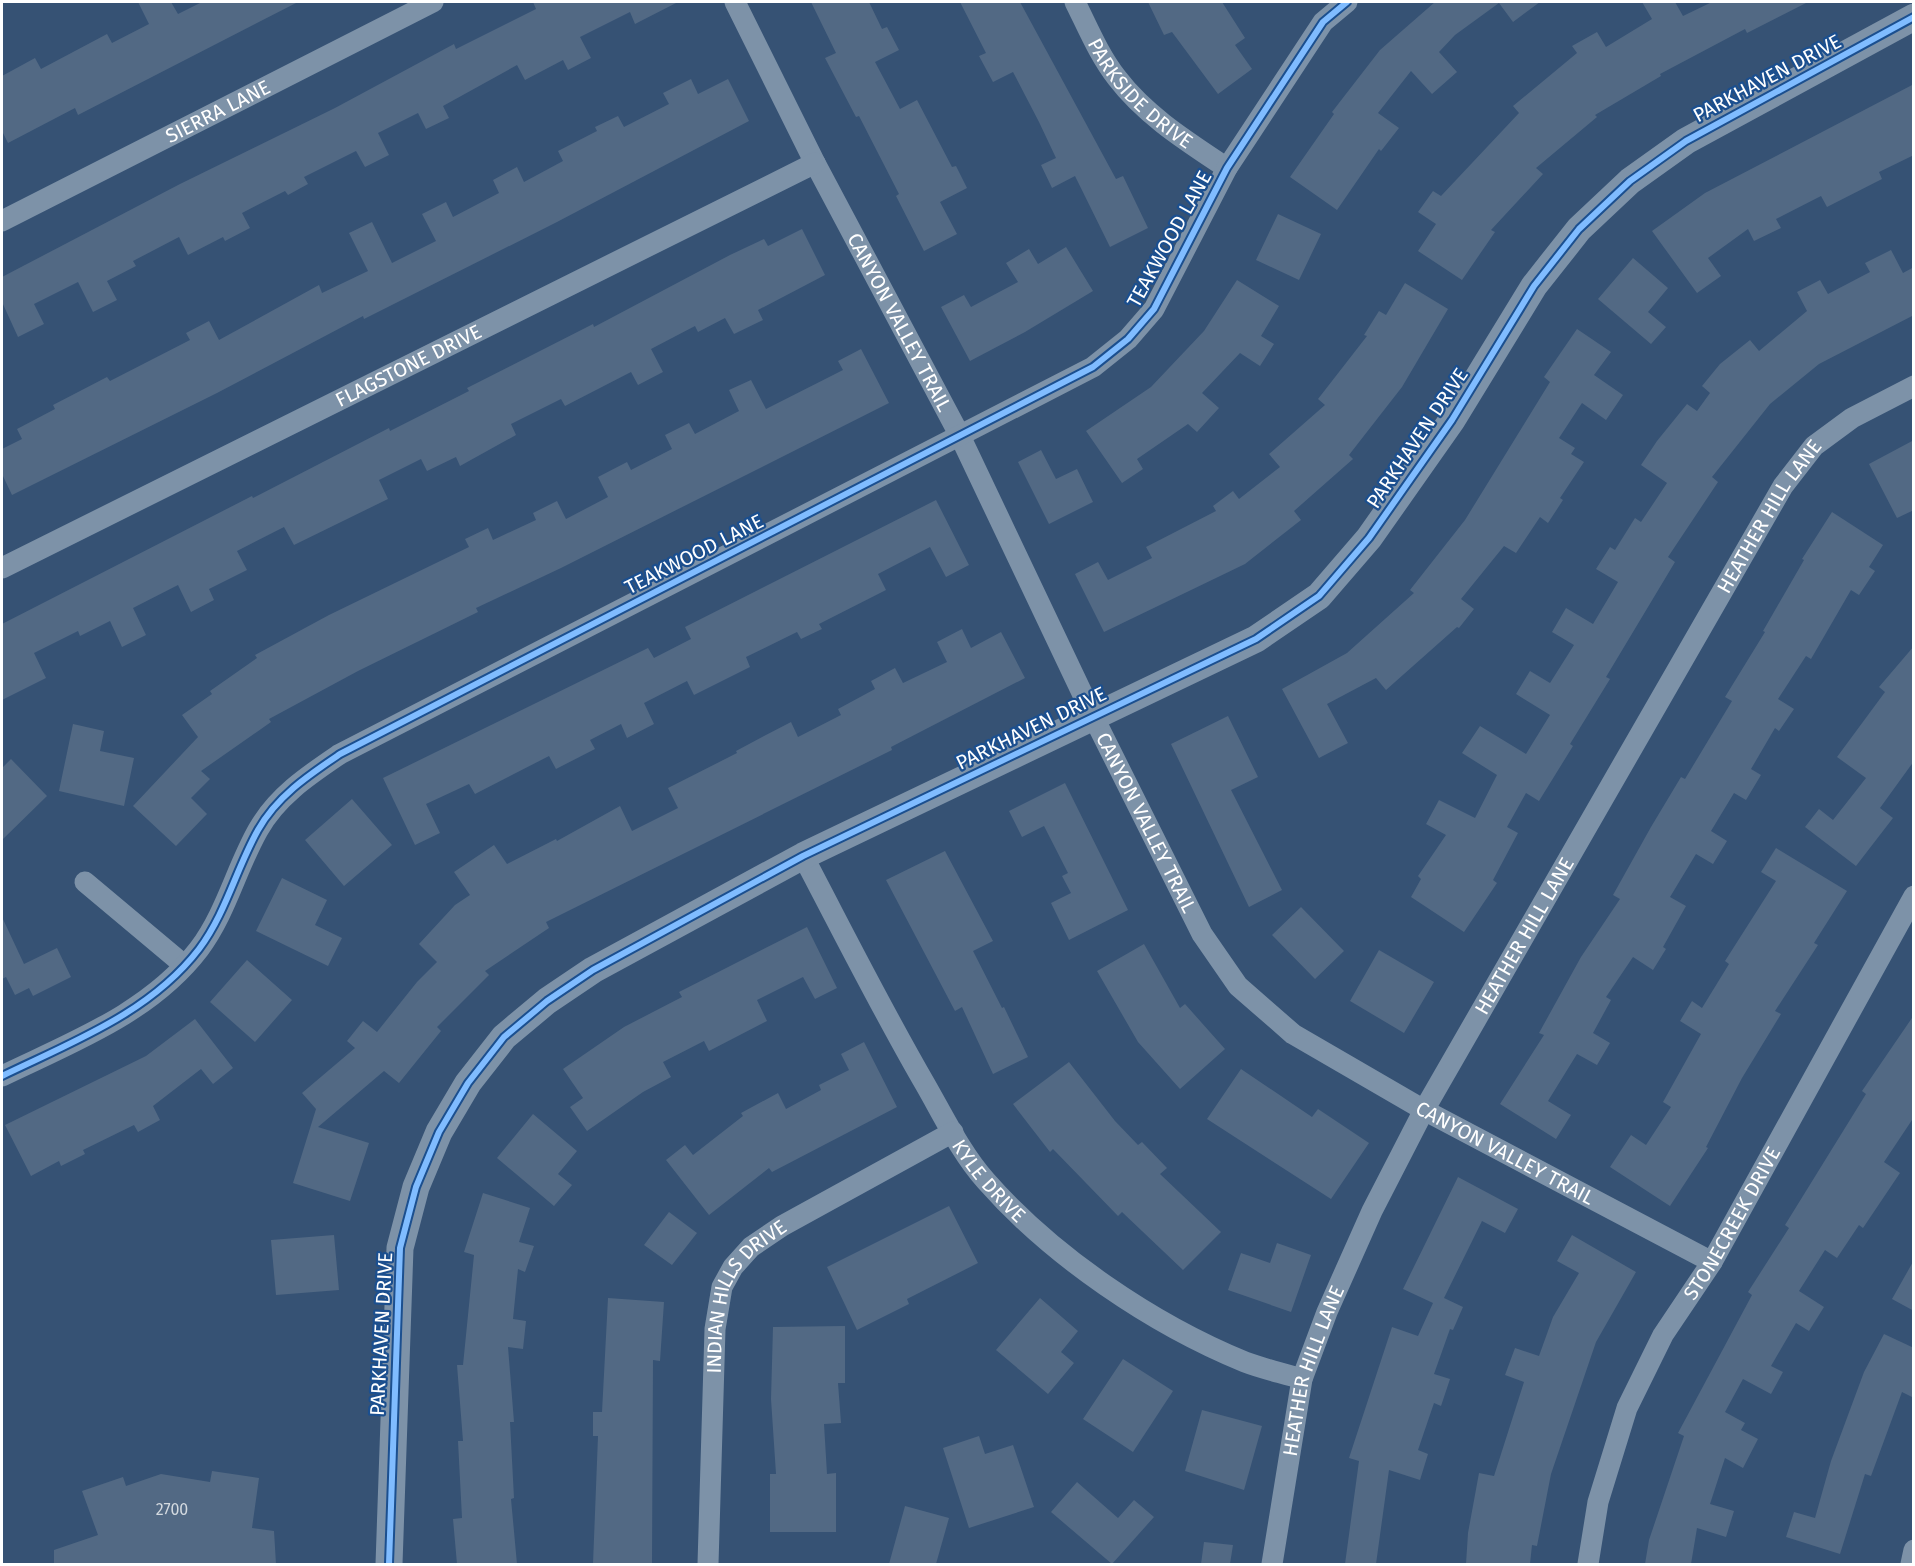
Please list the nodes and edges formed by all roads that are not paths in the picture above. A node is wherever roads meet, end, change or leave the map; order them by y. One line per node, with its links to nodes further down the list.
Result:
1 (433, 2): 8 (street, SIERRA LANE)
2 (735, 2): 6 (street, CANYON VALLEY TRAIL)
3 (1076, 2): 7 (street, PARKSIDE DRIVE)
4 (1347, 2): 7 (street, TEAKWOOD LANE)
5 (1914, 18): 12 (street, PARKHAVEN DRIVE)
6 (815, 163): 10 (street, CANYON VALLEY TRAIL); 11 (street, FLAGSTONE DRIVE)
7 (1227, 168): 10 (street, TEAKWOOD LANE)
8 (2, 221)
9 (1914, 386): 18 (street, HEATHER HILL LANE)
10 (960, 436): 12 (street, CANYON VALLEY TRAIL); 16 (street, TEAKWOOD LANE)
11 (2, 568)
12 (1093, 716): 13 (street, PARKHAVEN DRIVE); 18 (street, CANYON VALLEY TRAIL)
13 (803, 856): 19 (street, KYLE DRIVE); 23 (street, PARKHAVEN DRIVE)
14 (85, 882): 16 (street)
15 (1914, 896): 20 (street, STONECREEK DRIVE)
16 (184, 965): 17 (street, TEAKWOOD LANE)
17 (2, 1076)
18 (1424, 1110): 20 (street, CANYON VALLEY TRAIL); 21 (street, HEATHER HILL LANE)
19 (953, 1132): 21 (street, KYLE DRIVE); 24 (street, INDIAN HILLS DRIVE)
20 (1712, 1262): 26 (street, STONECREEK DRIVE)
21 (1302, 1379): 25 (street, HEATHER HILL LANE)
22 (1914, 1550): 27 (street)
23 (389, 1564)
24 (708, 1564)
25 (1272, 1564)
26 (1587, 1564)
27 (1911, 1564)

